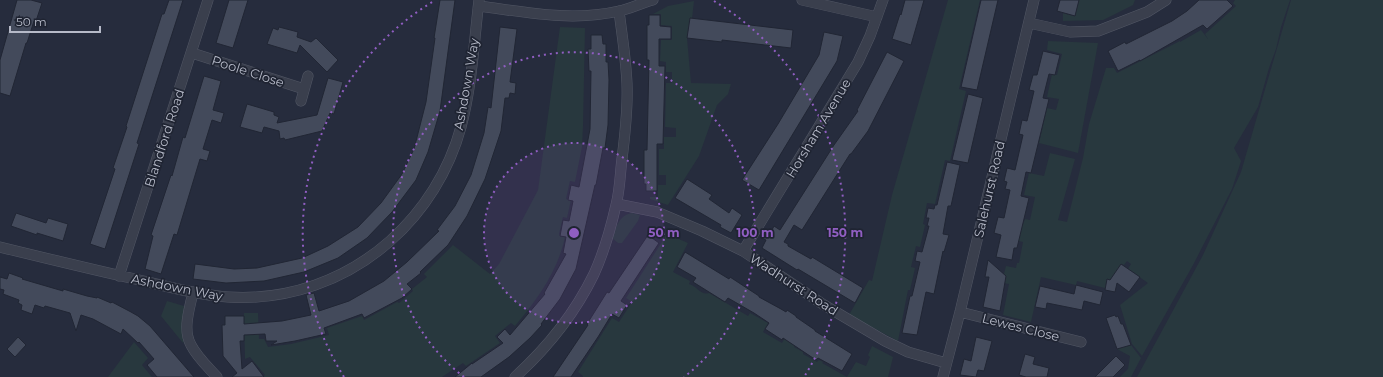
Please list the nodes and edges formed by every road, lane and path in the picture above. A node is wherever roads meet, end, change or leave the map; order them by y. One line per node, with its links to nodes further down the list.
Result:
1 (208, 0): 11 (street, Blandford Road)
2 (653, 0): 8 (street)
3 (802, 0): 9 (street)
4 (883, 0): 9 (street, Horsham Avenue)
5 (1034, 0): 10 (street, Salehurst Road)
6 (1166, 0): 10 (street)
7 (479, 3): 8 (street); 19 (street, Ashdown Way)
8 (619, 11): 15 (street)
9 (877, 17): 17 (street, Horsham Avenue)
10 (1029, 24): 20 (street, Salehurst Road)
11 (192, 53): 13 (street, Poole Close); 18 (street, Blandford Road)
12 (308, 76): 13 (street)
13 (304, 89): 14 (street)
14 (301, 101)
15 (617, 204): 17 (street, Wadhurst Road); 24 (street)
16 (0, 247): 18 (street, Ashdown Way)
17 (743, 251): 22 (street, Wadhurst Road)
18 (119, 276): 19 (street, Ashdown Way)
19 (193, 292): 23 (street)
20 (960, 312): 21 (street, Lewes Close); 22 (street, Salehurst Road)
21 (1081, 342)
22 (946, 363): 25 (street, Salehurst Road)
23 (217, 377)
24 (515, 377)
25 (943, 377)

